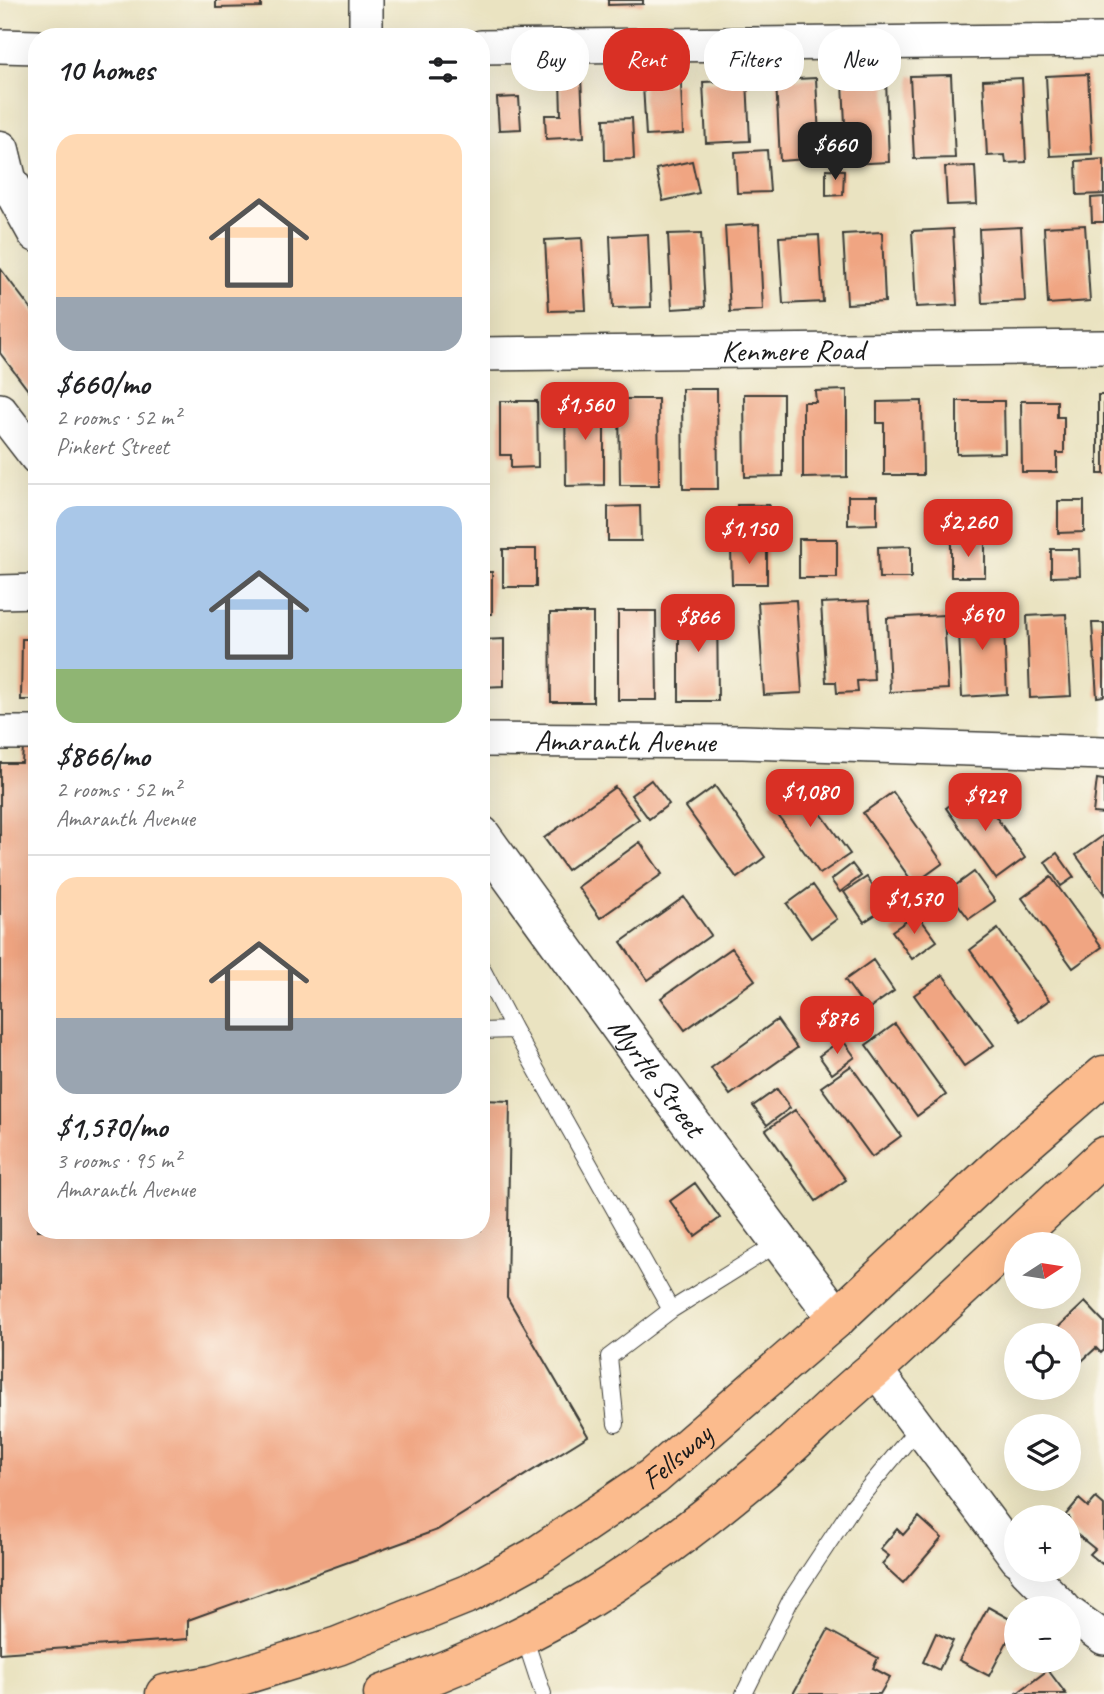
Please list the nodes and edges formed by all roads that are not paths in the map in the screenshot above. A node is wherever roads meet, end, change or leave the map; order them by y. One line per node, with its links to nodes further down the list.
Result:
1 (366, 0): 2 (street)
2 (366, 28)
3 (1104, 40): 6 (street)
4 (0, 46): 5 (street)
5 (28, 47)
6 (490, 47)
7 (2, 170): 8 (street)
8 (28, 217)
9 (1104, 347): 10 (street, Kenmere Road)
10 (490, 354)
11 (0, 410): 12 (street)
12 (28, 446)
13 (28, 591): 14 (street)
14 (0, 592)
15 (0, 733): 16 (street)
16 (28, 733)
17 (490, 740): 18 (street, Amaranth Avenue)
18 (1104, 752)
19 (490, 847): 25 (street, Myrtle Street)
20 (490, 984): 21 (lane)
21 (514, 1030): 22 (lane); 26 (lane)
22 (490, 1031)
23 (1104, 1075): 27 (main road, Fellsway)
24 (1104, 1156): 28 (main road)
25 (780, 1242): 26 (lane); 27 (street, Myrtle Street)
26 (671, 1310): 29 (lane)
27 (837, 1318): 37 (main road, Fellsway)
28 (875, 1369): 30 (street); 35 (main road)
29 (617, 1424)
30 (918, 1428): 31 (street); 40 (lane)
31 (1004, 1543)
32 (1038, 1582): 33 (street)
33 (1052, 1596)
34 (1081, 1622): 36 (street)
35 (523, 1633): 38 (main road); 39 (lane)
36 (1104, 1638)
37 (165, 1694)
38 (383, 1694)
39 (544, 1694)
40 (744, 1694)

